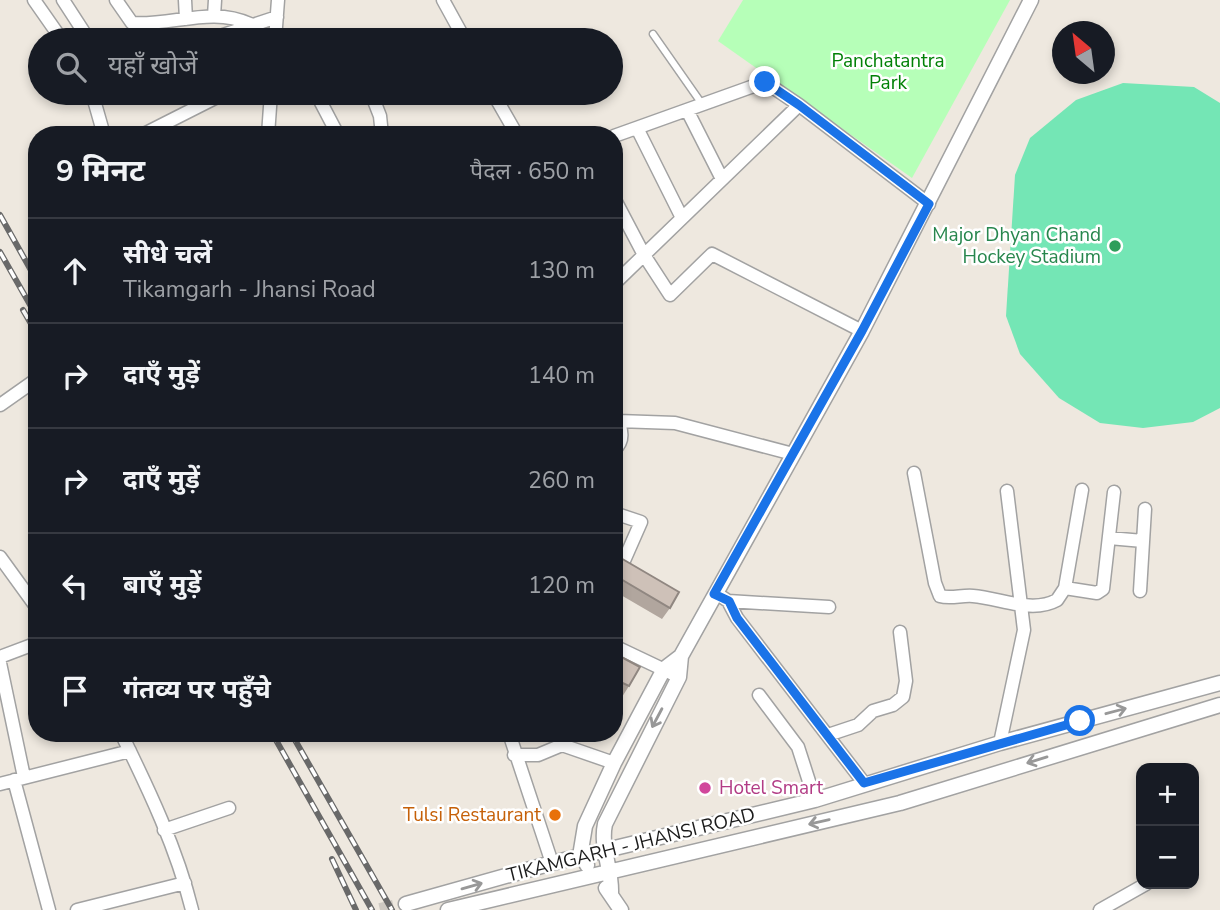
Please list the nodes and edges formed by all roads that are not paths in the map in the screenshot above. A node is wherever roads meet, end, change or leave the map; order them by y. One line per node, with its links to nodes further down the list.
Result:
1 (34, 0): 13 (street)
2 (64, 0): 14 (street)
3 (116, 0): 11 (street)
4 (185, 0): 11 (street)
5 (215, 0): 9 (street)
6 (278, 0): 10 (street)
7 (443, 0): 17 (street)
8 (1031, 0): 37 (street)
9 (214, 16): 11 (street); 12 (street)
10 (276, 18): 12 (street); 16 (street)
11 (186, 19)
12 (250, 24): 15 (street)
13 (54, 28)
14 (82, 28)
15 (240, 28)
16 (276, 28)
17 (458, 28)
18 (653, 34): 19 (lane)
19 (702, 104): 26 (street); 27 (street)
20 (97, 105): 28 (street)
21 (201, 105): 29 (street)
22 (270, 105): 30 (street)
23 (322, 105): 31 (street)
24 (376, 105): 32 (street)
25 (501, 105): 33 (street)
26 (799, 105): 36 (street); 37 (street)
27 (687, 110): 34 (street); 36 (street)
28 (102, 126)
29 (160, 126)
30 (269, 126)
31 (333, 126)
32 (381, 126)
33 (512, 126)
34 (637, 128): 35 (street); 39 (street)
35 (623, 133)
36 (722, 179): 39 (street)
37 (929, 204): 42 (street)
38 (623, 215): 40 (street)
39 (682, 218): 40 (street)
40 (644, 255): 41 (street); 42 (street)
41 (623, 275)
42 (862, 331): 46 (street)
43 (28, 384): 44 (street)
44 (2, 399)
45 (623, 418): 46 (street)
46 (793, 454): 59 (street)
47 (914, 473): 62 (street)
48 (1007, 491): 62 (street)
49 (1082, 491): 57 (street)
50 (1114, 492): 53 (street)
51 (1145, 509): 54 (street)
52 (623, 516): 56 (street)
53 (1109, 538): 54 (street); 57 (street)
54 (1143, 541): 58 (street)
55 (0, 557): 60 (street)
56 (623, 563)
57 (1065, 588): 62 (street)
58 (1140, 592)
59 (714, 594): 61 (street); 67 (street)
60 (28, 596)
61 (729, 601): 63 (street); 75 (street)
62 (1022, 605): 78 (street)
63 (829, 607)
64 (900, 632): 75 (street)
65 (28, 646): 68 (street)
66 (623, 650): 70 (street)
67 (681, 656): 70 (street); 71 (street)
68 (0, 657)
69 (0, 663): 82 (street)
70 (664, 669): 71 (street); 81 (street)
71 (680, 677): 88 (street, one-way to 88)
72 (1220, 683): 78 (street, TIKAMGARH - JHANSI ROAD, one-way to 72)
73 (759, 695): 85 (street)
74 (1220, 705): 91 (street, TIKAMGARH - JHANSI ROAD, one-way to 91)
75 (828, 735): 83 (street)
76 (126, 742): 79 (street)
77 (511, 742): 80 (street)
78 (1000, 743): 83 (street, TIKAMGARH - JHANSI ROAD)
79 (130, 751): 82 (street); 87 (street)
80 (514, 755): 81 (street); 90 (street)
81 (614, 763): 89 (street)
82 (19, 779): 84 (street); 97 (street)
83 (864, 783): 85 (street, TIKAMGARH - JHANSI ROAD)
84 (0, 784)
85 (815, 800): 88 (street, TIKAMGARH - JHANSI ROAD)
86 (229, 807): 87 (street)
87 (164, 830): 93 (street)
88 (605, 852): 89 (street, TIKAMGARH - JHANSI ROAD); 91 (street)
89 (583, 858): 90 (street, TIKAMGARH - JHANSI ROAD); 92 (street)
90 (552, 863): 96 (street, TIKAMGARH - JHANSI ROAD, one-way to 90)
91 (612, 871): 92 (street, TIKAMGARH - JHANSI ROAD); 95 (street)
92 (592, 876): 95 (street); 100 (street, TIKAMGARH - JHANSI ROAD)
93 (185, 883): 98 (street); 99 (street)
94 (1137, 889): 102 (street)
95 (611, 892): 101 (street)
96 (406, 904)
97 (49, 910)
98 (76, 910)
99 (192, 910)
100 (448, 910)
101 (621, 910)
102 (1100, 910)

